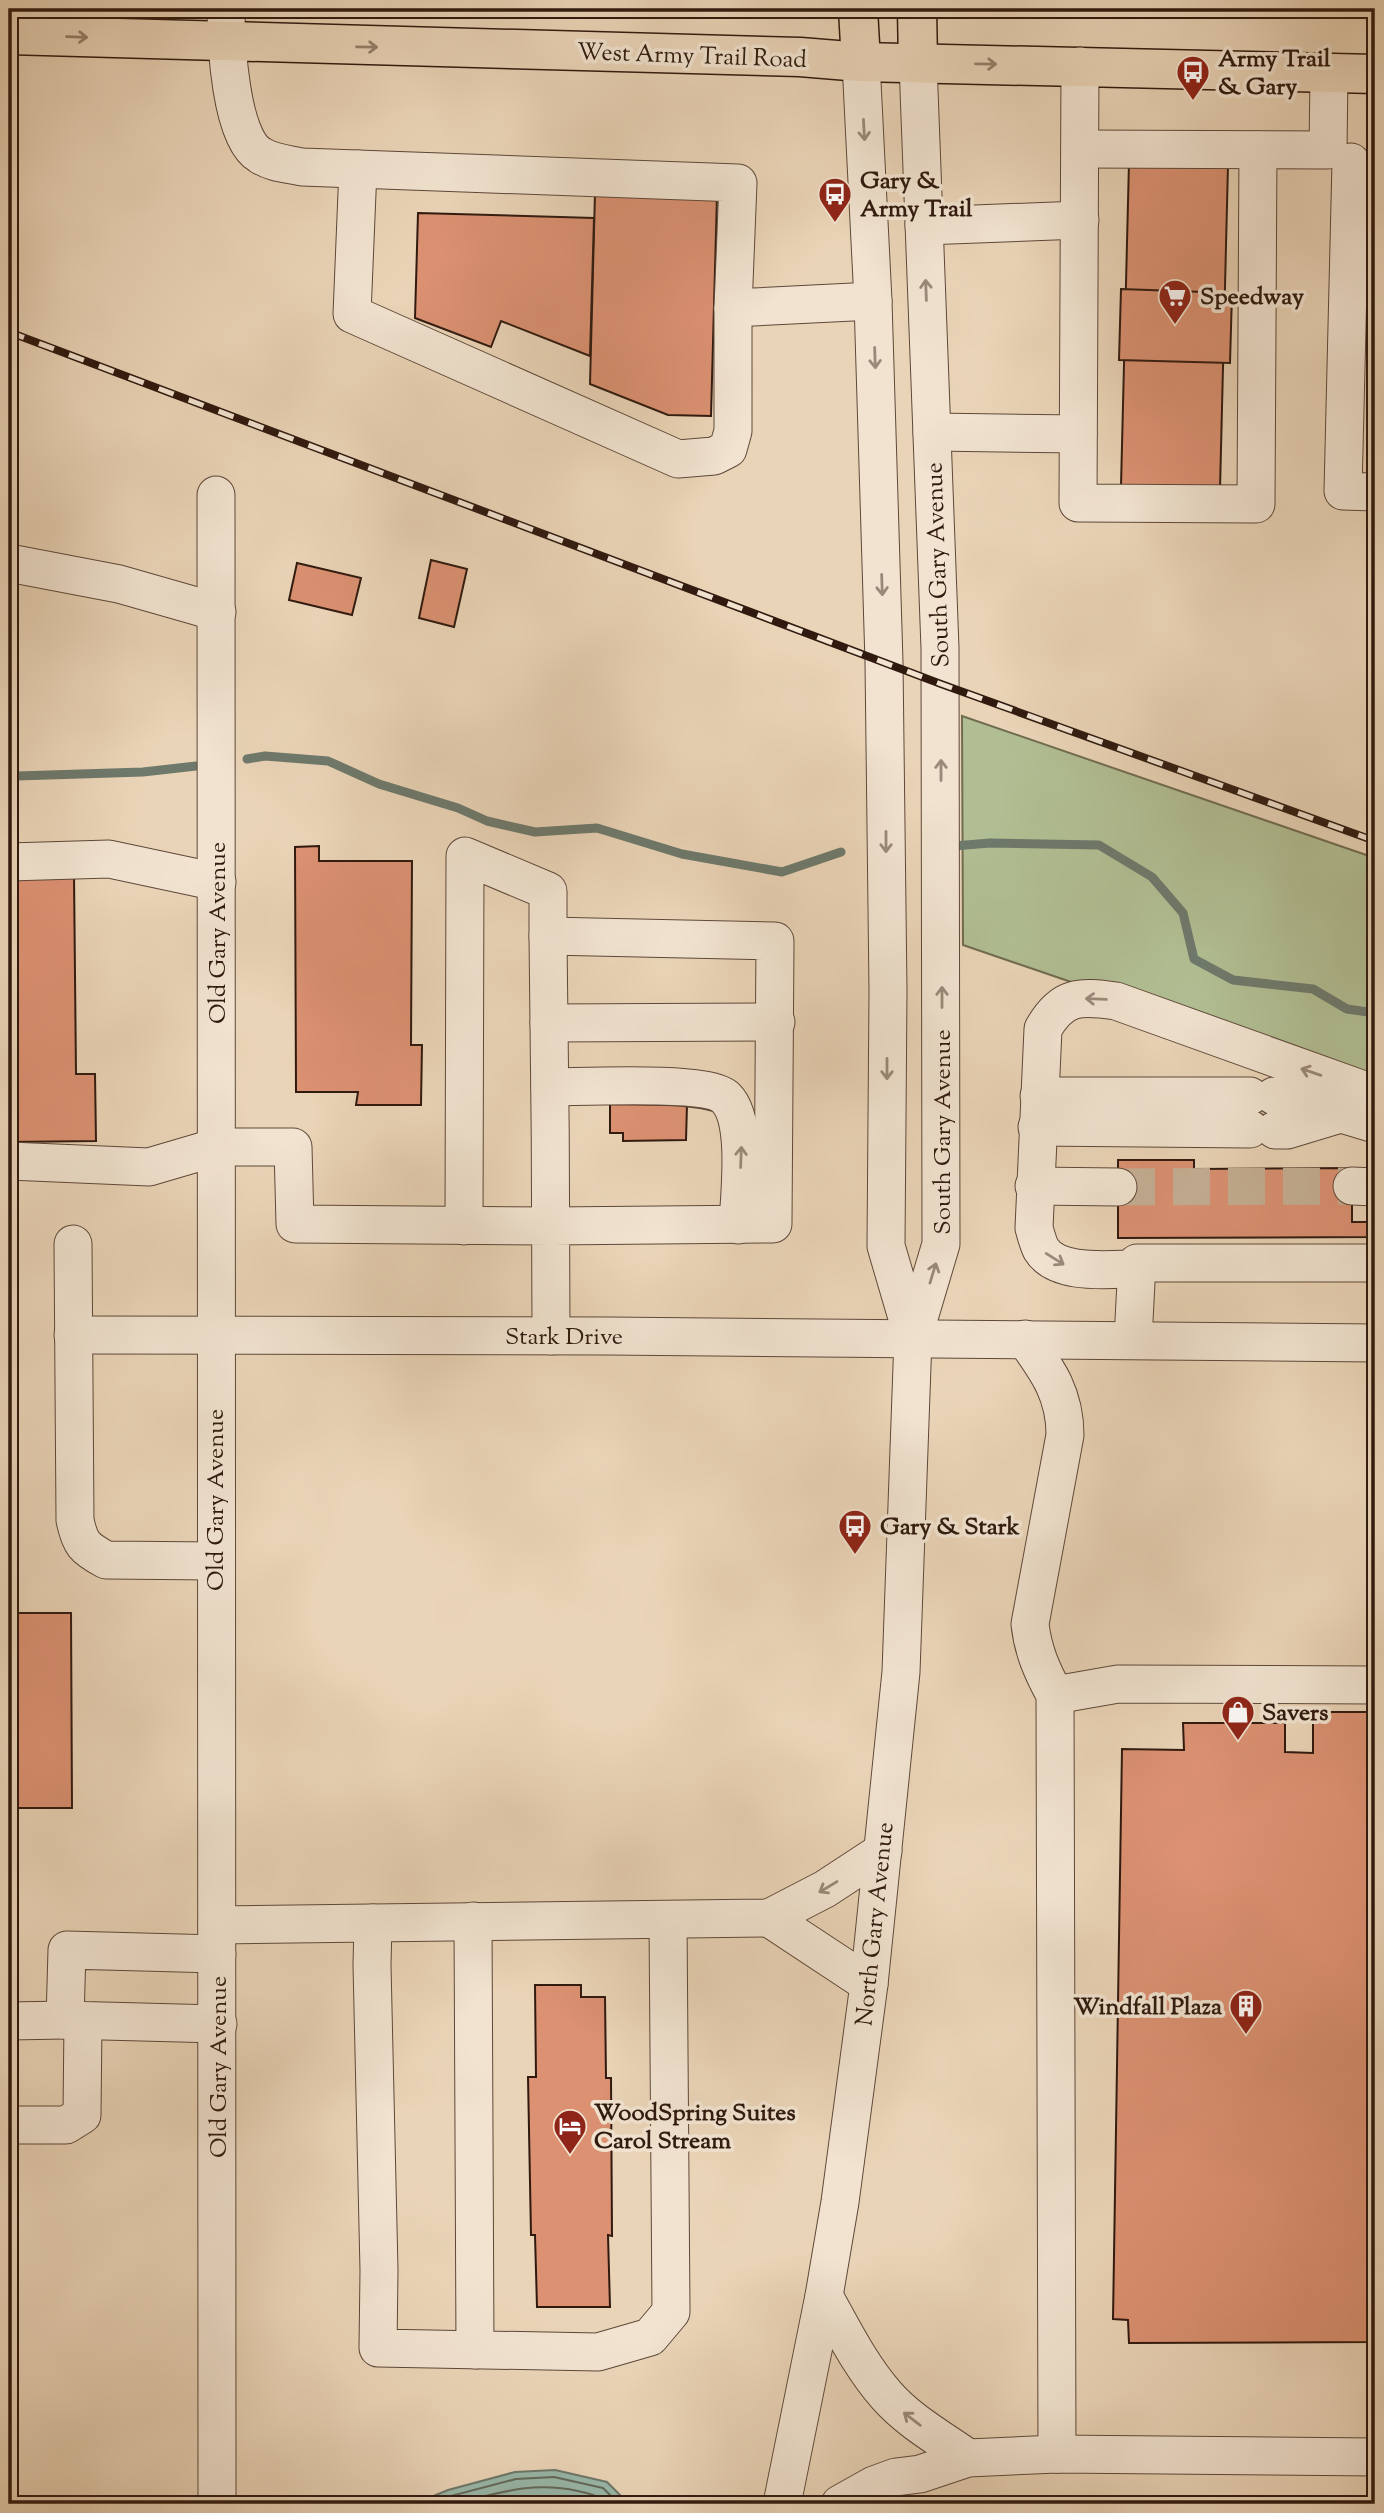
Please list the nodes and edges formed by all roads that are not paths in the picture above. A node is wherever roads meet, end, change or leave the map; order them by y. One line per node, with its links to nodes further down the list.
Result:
1 (858, 9): 5 (main road)
2 (917, 9): 6 (main road, South Gary Avenue)
3 (226, 26): 4 (main road, West Army Trail Road, one-way to 3); 5 (main road, West Army Trail Road, one-way to 5); 13 (street)
4 (9, 35)
5 (860, 62): 6 (main road, West Army Trail Road); 16 (street, one-way to 16)
6 (918, 63): 7 (main road, West Army Trail Road, one-way to 7); 15 (street, South Gary Avenue)
7 (1080, 66): 8 (main road, West Army Trail Road); 10 (street)
8 (1329, 74): 9 (main road, West Army Trail Road); 12 (street)
9 (1375, 74)
10 (1080, 149): 11 (street); 14 (street)
11 (1258, 150): 12 (street); 20 (street)
12 (1352, 163): 18 (street)
13 (358, 169): 17 (street); 17 (street)
14 (1080, 220): 15 (street); 20 (street)
15 (924, 226): 19 (street, South Gary Avenue, one-way to 15)
16 (873, 301): 17 (street); 47 (street, one-way to 47)
17 (733, 308)
18 (1360, 403): 21 (street)
19 (932, 432): 20 (street); 47 (street, South Gary Avenue, one-way to 19)
20 (1078, 435)
21 (1375, 492)
22 (216, 495): 24 (street, Old Gary Avenue)
23 (9, 563): 24 (street)
24 (217, 612): 26 (street, Old Gary Avenue)
25 (9, 862): 26 (street)
26 (217, 882): 34 (street, Old Gary Avenue)
27 (548, 936): 28 (street); 29 (street); 39 (street)
28 (776, 1022): 29 (street); 38 (street)
29 (549, 1023): 30 (street)
30 (550, 1087): 38 (street, one-way to 30); 40 (street)
31 (1375, 1094): 32 (street, one-way to 32)
32 (1038, 1111): 33 (street); 37 (street)
33 (1375, 1124)
34 (217, 1147): 35 (street); 39 (street); 44 (street, Old Gary Avenue)
35 (9, 1161)
36 (1118, 1187): 37 (street)
37 (1034, 1193): 43 (street, one-way to 43)
38 (738, 1225): 40 (street)
39 (464, 1226): 40 (street)
40 (551, 1226): 46 (street)
41 (73, 1244): 45 (street)
42 (1375, 1263): 43 (street)
43 (1136, 1266): 49 (street)
44 (215, 1334): 45 (street, Stark Drive); 46 (street, Stark Drive); 51 (street, Old Gary Avenue)
45 (73, 1335): 51 (street)
46 (551, 1336): 47 (street, Stark Drive)
47 (913, 1338): 48 (street, Stark Drive); 54 (street, North Gary Avenue)
48 (1025, 1339): 49 (street, Stark Drive); 53 (street)
49 (1133, 1340): 50 (street, Stark Drive)
50 (1375, 1343)
51 (215, 1561): 59 (street, Old Gary Avenue)
52 (1375, 1685): 53 (street)
53 (1055, 1695): 67 (street)
54 (883, 1851): 55 (street, one-way to 55); 60 (street, North Gary Avenue)
55 (769, 1918): 56 (street); 60 (street)
56 (668, 1920): 57 (street); 66 (street)
57 (473, 1922): 58 (street); 66 (street)
58 (373, 1923): 59 (street); 66 (street)
59 (217, 1940): 62 (street); 63 (street, Old Gary Avenue)
60 (869, 1984): 65 (street, North Gary Avenue)
61 (9, 2021): 62 (street)
62 (74, 2021): 63 (street); 64 (street)
63 (218, 2024): 70 (street, Old Gary Avenue)
64 (9, 2125)
65 (824, 2296): 69 (street, one-way to 65); 71 (street, North Gary Avenue)
66 (475, 2350)
67 (1058, 2454): 68 (street); 69 (street)
68 (1375, 2457)
69 (968, 2458): 72 (street)
70 (217, 2504)
71 (782, 2504)
72 (840, 2504)

